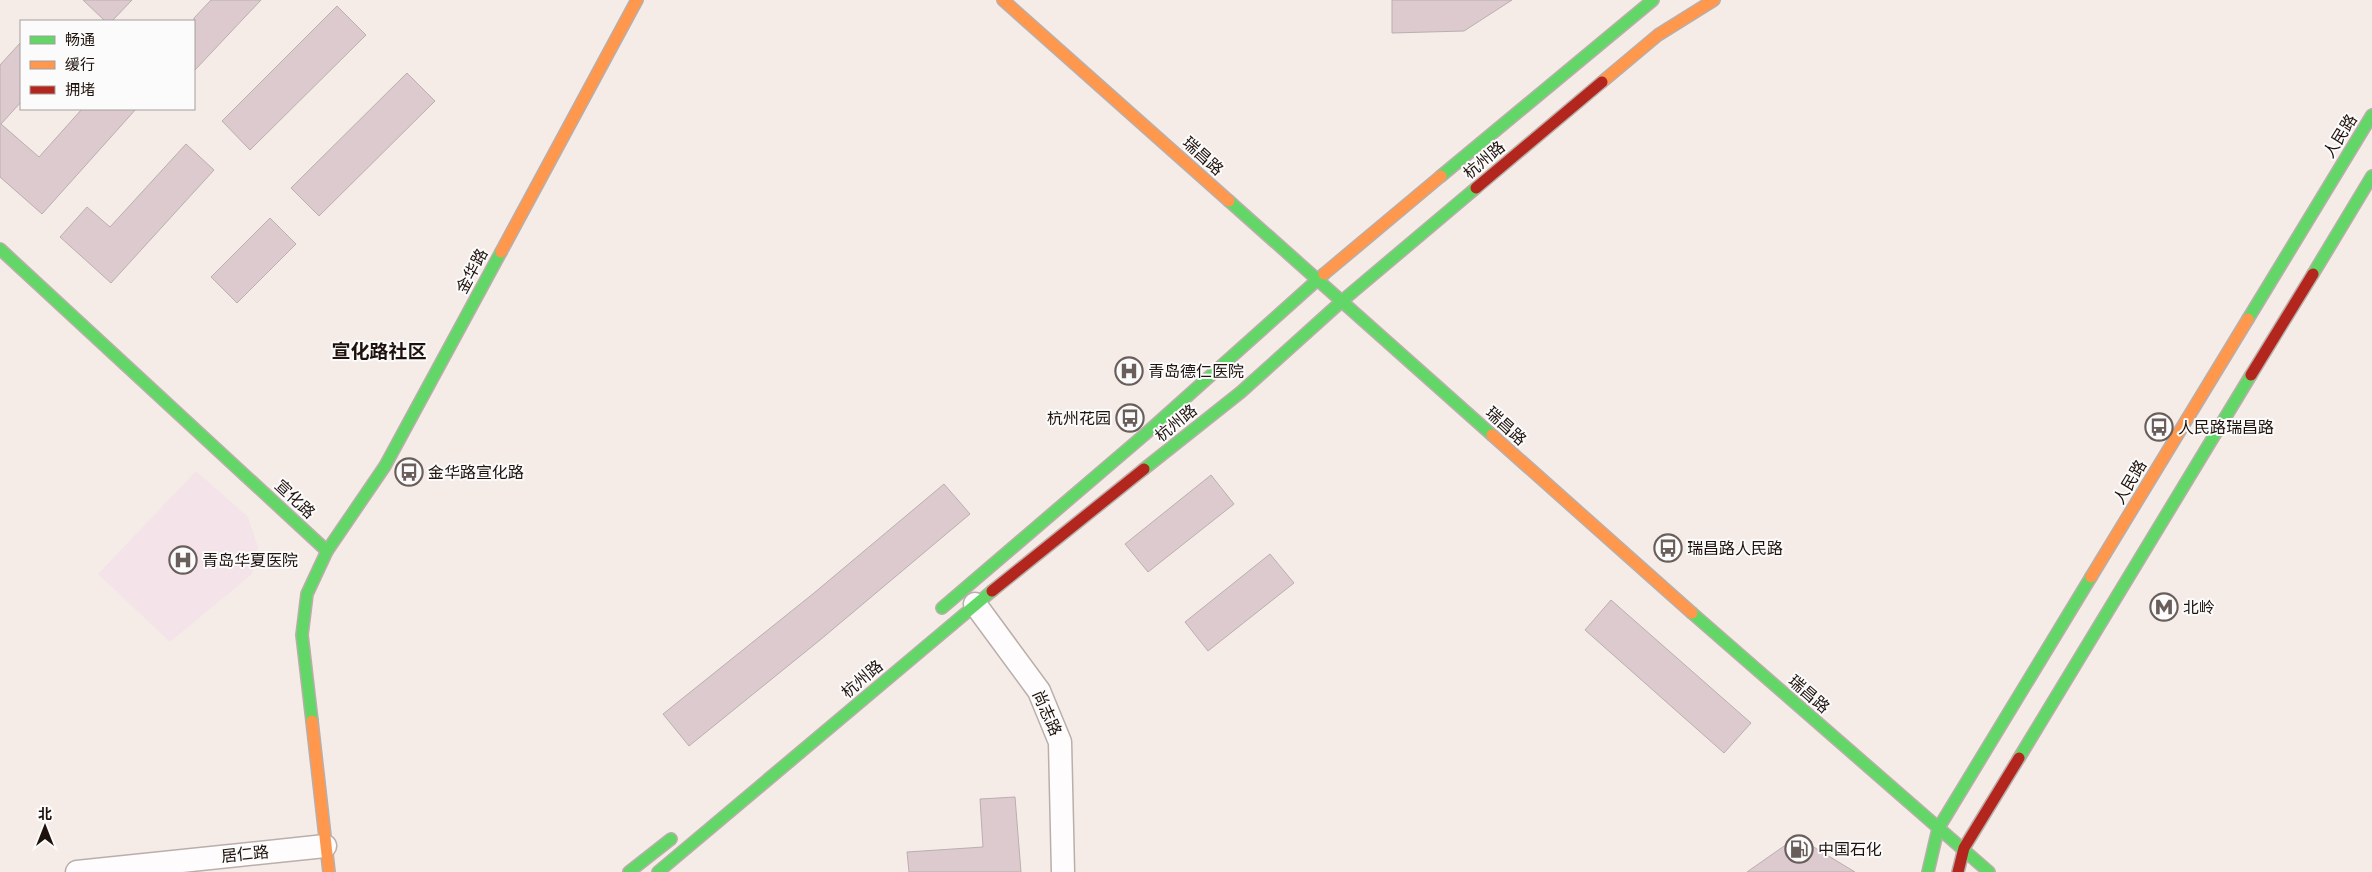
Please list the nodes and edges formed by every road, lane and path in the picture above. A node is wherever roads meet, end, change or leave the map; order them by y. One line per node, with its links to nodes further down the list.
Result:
1 (637, 0): 10 (main road, 金华路)
2 (1003, 0): 8 (main road, 瑞昌路)
3 (1653, 0): 8 (main road, 杭州路)
4 (1714, 0): 9 (main road, 杭州路)
5 (2372, 115): 13 (main road, 人民路)
6 (2372, 176): 16 (main road)
7 (0, 250): 10 (main road, 宣化路)
8 (1317, 279): 9 (main road, 瑞昌路); 12 (main road, 杭州路)
9 (1342, 301): 11 (main road, 杭州路); 13 (main road, 瑞昌路)
10 (327, 551): 15 (main road)
11 (975, 604): 20 (main road, 杭州路); 21 (street, 尚志路)
12 (930, 617)
13 (1938, 829): 16 (main road, 瑞昌路); 22 (main road, 人民路)
14 (680, 831): 19 (main road)
15 (325, 846): 17 (street, 居仁路); 18 (main road)
16 (1964, 848): 23 (main road); 24 (main road, 瑞昌路)
17 (77, 872)
18 (329, 872)
19 (629, 872)
20 (658, 872)
21 (1063, 872)
22 (1928, 872)
23 (1958, 872)
24 (1989, 872)

